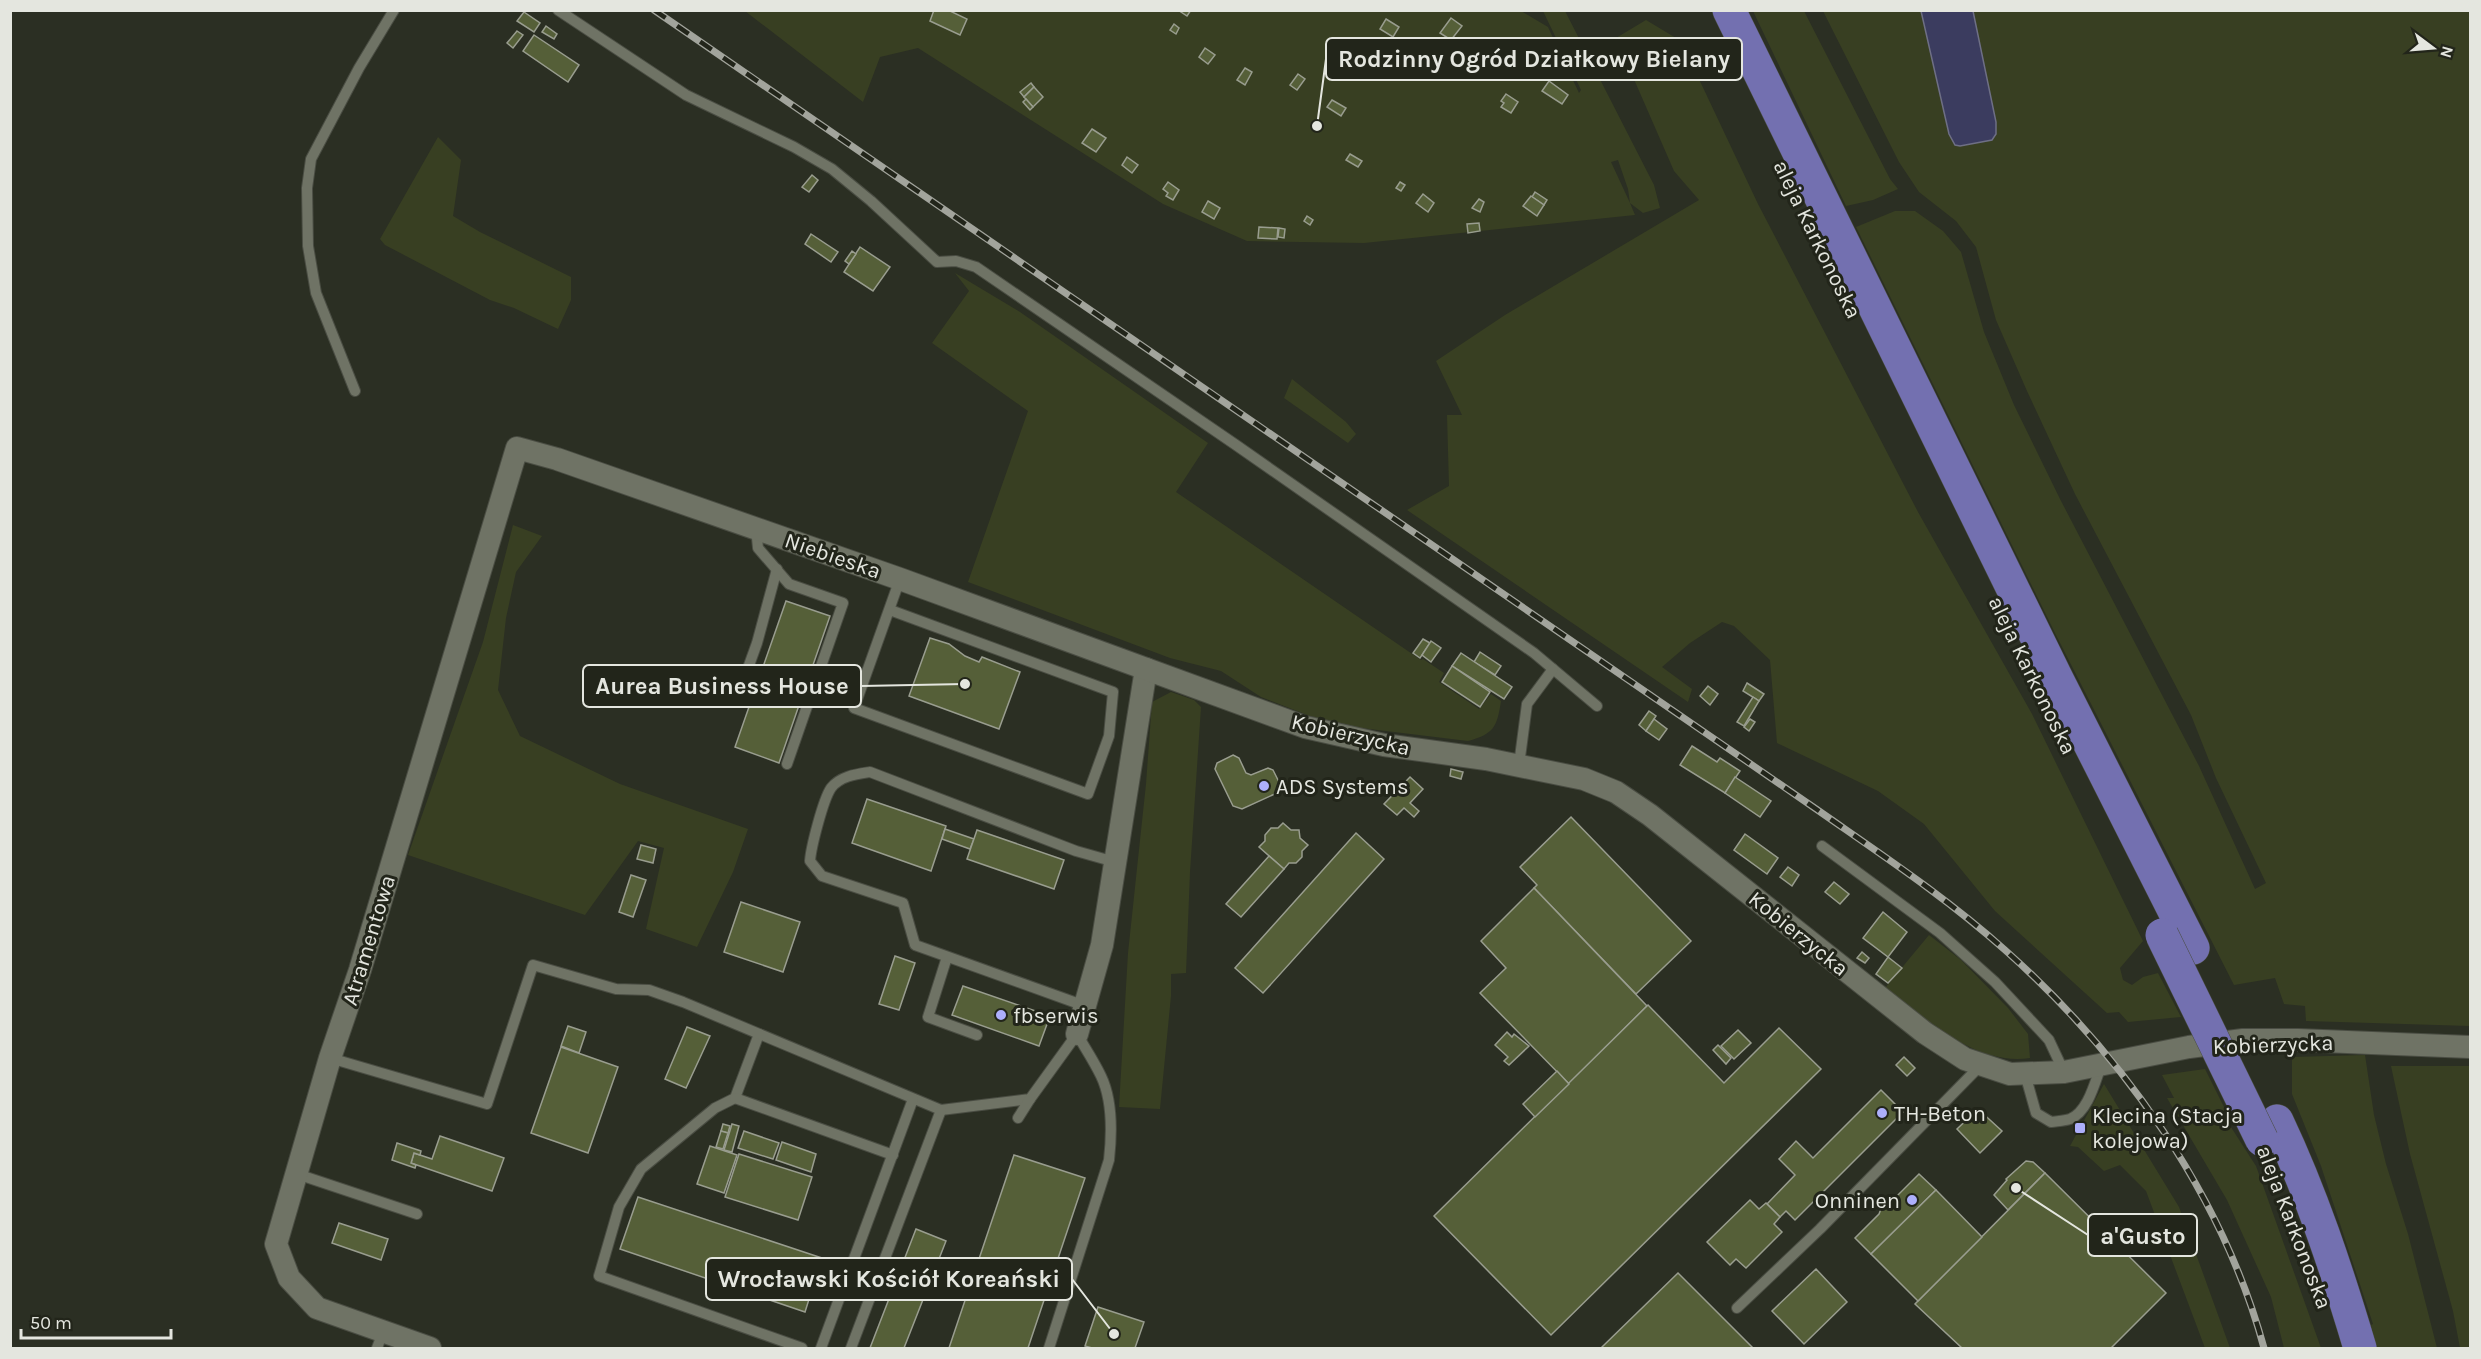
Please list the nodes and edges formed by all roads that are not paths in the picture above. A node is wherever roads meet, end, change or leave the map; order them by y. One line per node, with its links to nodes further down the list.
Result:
1 (394, 10): 5 (lane)
2 (558, 10): 12 (lane)
3 (1705, 10): 35 (main road, aleja Karkonoska, bridge)
4 (1729, 10): 35 (main road, aleja Karkonoska)
5 (355, 391)
6 (517, 448): 7 (street, Niebieska); 25 (street, Atramentowa)
7 (756, 528): 8 (lane); 9 (street, Niebieska)
8 (777, 569): 13 (lane); 15 (lane)
9 (900, 579): 10 (lane); 11 (street, Niebieska)
10 (890, 610): 10 (lane)
11 (1146, 669): 16 (street, Kobierzycka); 18 (street)
12 (1553, 669): 14 (lane); 16 (lane)
13 (739, 693)
14 (1597, 706)
15 (787, 764)
16 (1519, 765): 27 (street, Kobierzycka)
17 (1822, 846): 28 (lane)
18 (1115, 862): 19 (lane); 20 (street)
19 (948, 957): 20 (lane); 23 (lane)
20 (1085, 1006): 22 (street)
21 (759, 1034): 25 (lane); 30 (lane); 31 (lane)
22 (1077, 1034): 32 (lane); 45 (lane)
23 (977, 1035)
24 (2470, 1047): 26 (street, Kobierzycka)
25 (330, 1058): 37 (street, Atramentowa)
26 (2101, 1065): 28 (street, Kobierzycka); 29 (lane)
27 (1980, 1066): 29 (street, Kobierzycka); 39 (lane)
28 (2064, 1072): 29 (street, Kobierzycka)
29 (2025, 1074)
30 (735, 1098): 36 (lane); 42 (lane)
31 (913, 1099): 33 (lane); 36 (lane)
32 (1030, 1099): 33 (lane); 34 (lane)
33 (941, 1110): 44 (lane)
34 (1018, 1118)
35 (2270, 1130): 46 (main road, aleja Karkonoska); 47 (main road, aleja Karkonoska)
36 (893, 1155): 43 (lane)
37 (297, 1174): 38 (lane); 40 (street, Atramentowa)
38 (417, 1214)
39 (1737, 1308)
40 (380, 1340): 41 (street, Atramentowa)
41 (430, 1348)
42 (802, 1348)
43 (822, 1348)
44 (851, 1348)
45 (1049, 1348)
46 (2338, 1348)
47 (2360, 1348)

